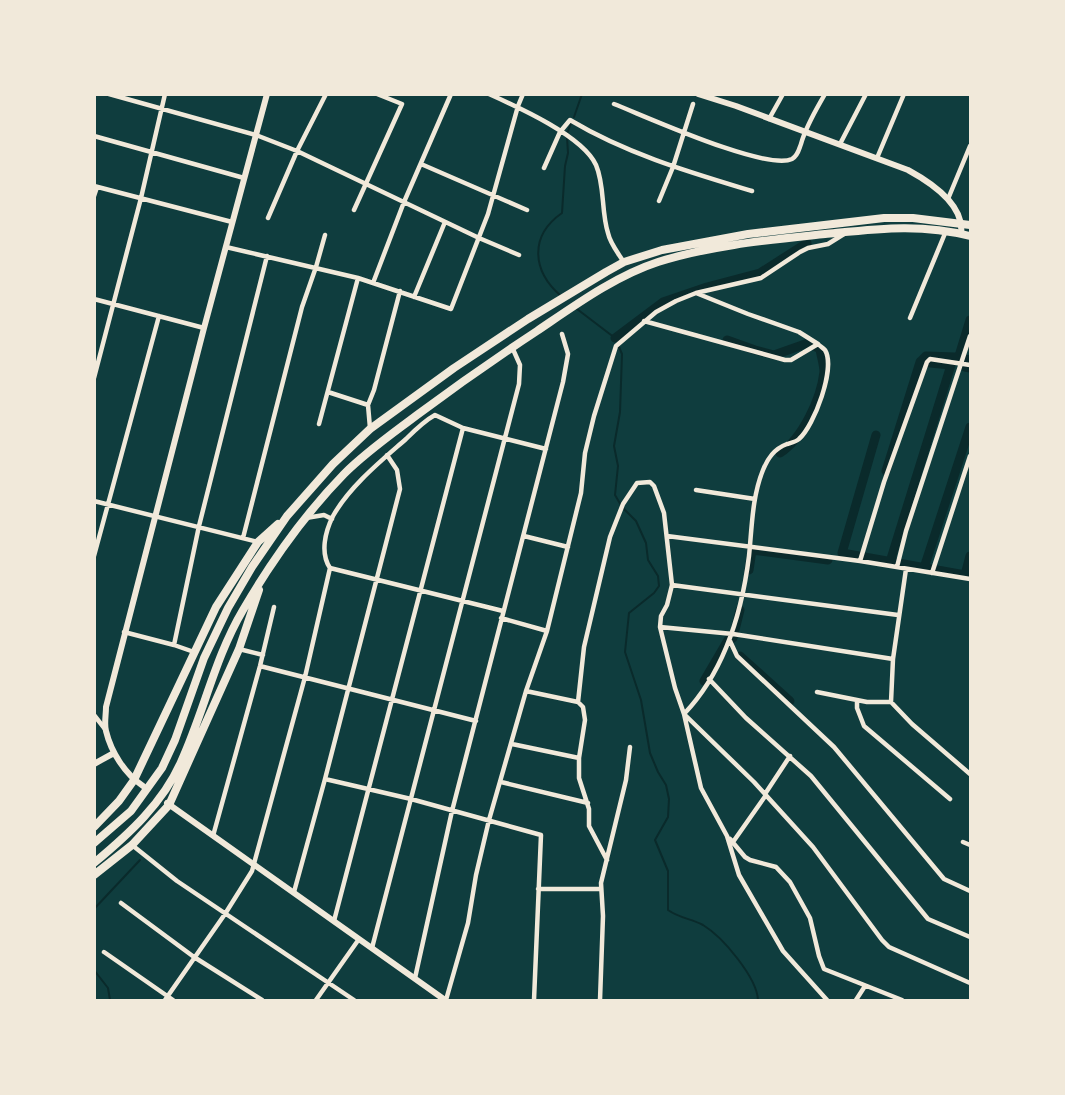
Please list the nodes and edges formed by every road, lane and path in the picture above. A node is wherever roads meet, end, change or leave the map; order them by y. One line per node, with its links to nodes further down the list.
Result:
1 (109, 94): 17 (street)
2 (165, 94): 17 (street)
3 (267, 94): 22 (street)
4 (326, 94): 27 (street)
5 (377, 94): 33 (street)
6 (451, 94): 29 (street)
7 (489, 94): 16 (street)
8 (523, 94): 16 (street)
9 (698, 94): 18 (street)
10 (783, 94): 18 (street)
11 (825, 94): 21 (street)
12 (866, 94): 24 (street)
13 (904, 94): 28 (street)
14 (614, 104): 20 (street)
15 (693, 104): 20 (street)
16 (518, 106): 19 (street); 36 (street)
17 (161, 109): 22 (street); 26 (street)
18 (769, 118): 21 (street)
19 (560, 132): 30 (street); 31 (street); 57 (street)
20 (684, 132): 21 (street); 30 (street)
21 (804, 132): 24 (street)
22 (256, 135): 27 (street); 32 (street)
23 (94, 136): 26 (street)
24 (840, 144): 28 (street)
25 (970, 146): 39 (street)
26 (150, 151): 32 (street); 38 (street)
27 (297, 151): 33 (street); 44 (street)
28 (878, 158): 39 (street)
29 (421, 164): 36 (street); 41 (street)
30 (673, 167): 35 (street); 40 (street)
31 (544, 168)
32 (244, 177): 45 (street)
33 (366, 185): 41 (street); 42 (street)
34 (96, 186): 37 (street); 38 (street)
35 (752, 191)
36 (493, 195): 43 (street); 53 (street)
37 (94, 196)
38 (141, 198): 45 (street); 65 (street)
39 (948, 199): 47 (street)
40 (659, 201)
41 (404, 202): 46 (street); 60 (street)
42 (354, 210)
43 (527, 210)
44 (268, 218)
45 (232, 222): 54 (street)
46 (445, 222): 53 (street); 63 (street)
47 (966, 224): 50 (street); 57 (highway)
48 (946, 231): 49 (highway); 50 (highway); 67 (street)
49 (847, 232): 62 (street); 73 (highway)
50 (961, 234): 52 (highway)
51 (325, 235): 58 (street)
52 (970, 236)
53 (479, 238): 55 (street); 63 (street)
54 (226, 246): 56 (street); 69 (street)
55 (519, 255)
56 (267, 256): 58 (street); 94 (street)
57 (624, 262): 81 (highway)
58 (316, 267): 59 (street); 97 (street)
59 (358, 278): 60 (street); 77 (street)
60 (373, 283): 61 (street)
61 (400, 291): 63 (street); 78 (street)
62 (696, 293): 68 (street); 72 (street)
63 (414, 297)
64 (94, 299): 65 (street)
65 (114, 304): 66 (street); 76 (street)
66 (159, 316): 69 (street); 89 (street)
67 (910, 318)
68 (644, 321): 72 (street); 100 (street)
69 (204, 328): 90 (street)
70 (562, 334): 83 (street)
71 (970, 336): 74 (street)
72 (815, 346): 87 (street)
73 (512, 347): 82 (street); 92 (highway)
74 (963, 362): 75 (street); 102 (street); 103 (street)
75 (970, 365)
76 (94, 378)
77 (328, 392): 78 (street); 79 (street)
78 (368, 405): 81 (street)
79 (319, 424)
80 (464, 428): 82 (street); 84 (street); 111 (street)
81 (370, 429): 91 (highway)
82 (505, 438): 83 (street); 113 (street)
83 (546, 449): 95 (street)
84 (387, 456): 93 (street); 108 (street)
85 (970, 456): 106 (street)
86 (696, 490): 87 (street)
87 (755, 499): 99 (street)
88 (94, 501): 89 (street)
89 (108, 505): 90 (street); 101 (street)
90 (155, 515): 94 (street); 120 (street)
91 (287, 516): 98 (highway); 166 (highway)
92 (306, 518): 93 (street); 107 (highway)
93 (332, 519): 104 (street)
94 (199, 526): 97 (street); 122 (street)
95 (524, 536): 100 (street); 115 (street)
96 (667, 536): 99 (street); 110 (street); 135 (street)
97 (243, 538): 98 (street)
98 (258, 542): 124 (highway)
99 (750, 547): 102 (street); 112 (street)
100 (568, 548): 119 (street)
101 (94, 556)
102 (861, 558): 103 (street)
103 (898, 564): 105 (street)
104 (330, 568): 108 (street); 128 (street)
105 (906, 569): 106 (street); 116 (street)
106 (932, 572): 109 (street)
107 (263, 578): 123 (highway); 170 (highway)
108 (376, 579): 111 (street); 130 (street)
109 (970, 579)
110 (672, 585): 112 (street); 118 (street)
111 (420, 590): 113 (street); 133 (street)
112 (744, 593): 116 (street); 121 (street)
113 (462, 602): 115 (street); 137 (street)
114 (274, 607): 125 (street)
115 (503, 611): 117 (street)
116 (898, 615): 126 (street)
117 (501, 618): 119 (street); 140 (street)
118 (660, 627): 121 (street); 138 (street)
119 (547, 631): 131 (street)
120 (124, 632): 122 (street); 141 (street)
121 (732, 637): 126 (street); 129 (street); 175 (street)
122 (174, 645): 124 (street)
123 (239, 649): 125 (street); 158 (highway)
124 (194, 652): 150 (highway)
125 (263, 655): 127 (street)
126 (893, 659): 136 (street)
127 (260, 666): 128 (street); 162 (street)
128 (305, 677): 130 (street); 171 (street)
129 (709, 679): 138 (street); 145 (street)
130 (349, 688): 133 (street); 149 (street)
131 (526, 691): 135 (street); 142 (street)
132 (817, 692): 134 (street)
133 (393, 698): 137 (street); 153 (street)
134 (857, 700): 136 (street); 156 (street)
135 (578, 702): 146 (street)
136 (891, 702): 148 (street)
137 (434, 709): 140 (street); 155 (street)
138 (684, 714): 154 (street); 163 (street)
139 (94, 715): 141 (street)
140 (476, 721): 159 (street)
141 (105, 729): 144 (street)
142 (512, 744): 146 (street); 151 (street)
143 (630, 747): 169 (street)
144 (114, 753): 147 (street); 150 (street)
145 (790, 756): 154 (street); 180 (street)
146 (579, 758): 157 (street)
147 (94, 764)
148 (970, 774)
149 (325, 779): 153 (street); 176 (street)
150 (134, 780): 152 (street); 161 (highway)
151 (501, 782): 157 (street); 160 (street)
152 (143, 786)
153 (369, 789): 155 (street); 179 (street)
154 (766, 795): 164 (street); 187 (street)
155 (411, 799): 159 (street); 182 (street)
156 (950, 799)
157 (588, 803): 169 (street)
158 (168, 804): 162 (street); 167 (highway)
159 (452, 811): 160 (street); 185 (street)
160 (489, 820): 173 (street); 194 (street)
161 (94, 826)
162 (213, 836): 171 (street)
163 (727, 836): 164 (street); 197 (street)
164 (733, 842): 188 (street)
165 (963, 842): 168 (street)
166 (94, 843)
167 (132, 845): 172 (highway); 178 (street)
168 (970, 846)
169 (607, 860): 174 (street)
170 (94, 863)
171 (254, 863): 176 (street); 178 (street)
172 (94, 875)
173 (538, 889): 174 (street); 195 (street)
174 (601, 889): 196 (street)
175 (970, 891)
176 (294, 892): 179 (street)
177 (121, 903): 184 (street)
178 (225, 914): 184 (street); 186 (street)
179 (334, 921): 181 (street)
180 (970, 938)
181 (359, 939): 182 (street); 186 (street)
182 (372, 948): 185 (street)
183 (104, 952): 189 (street)
184 (194, 957): 189 (street); 191 (street)
185 (415, 978): 194 (street)
186 (329, 982): 192 (street); 193 (street)
187 (970, 983)
188 (865, 986): 198 (street); 199 (street)
189 (166, 999): 190 (street)
190 (173, 1000)
191 (262, 1000)
192 (316, 1000)
193 (354, 1000)
194 (446, 1000)
195 (534, 1000)
196 (600, 1000)
197 (827, 1000)
198 (856, 1000)
199 (902, 1000)

